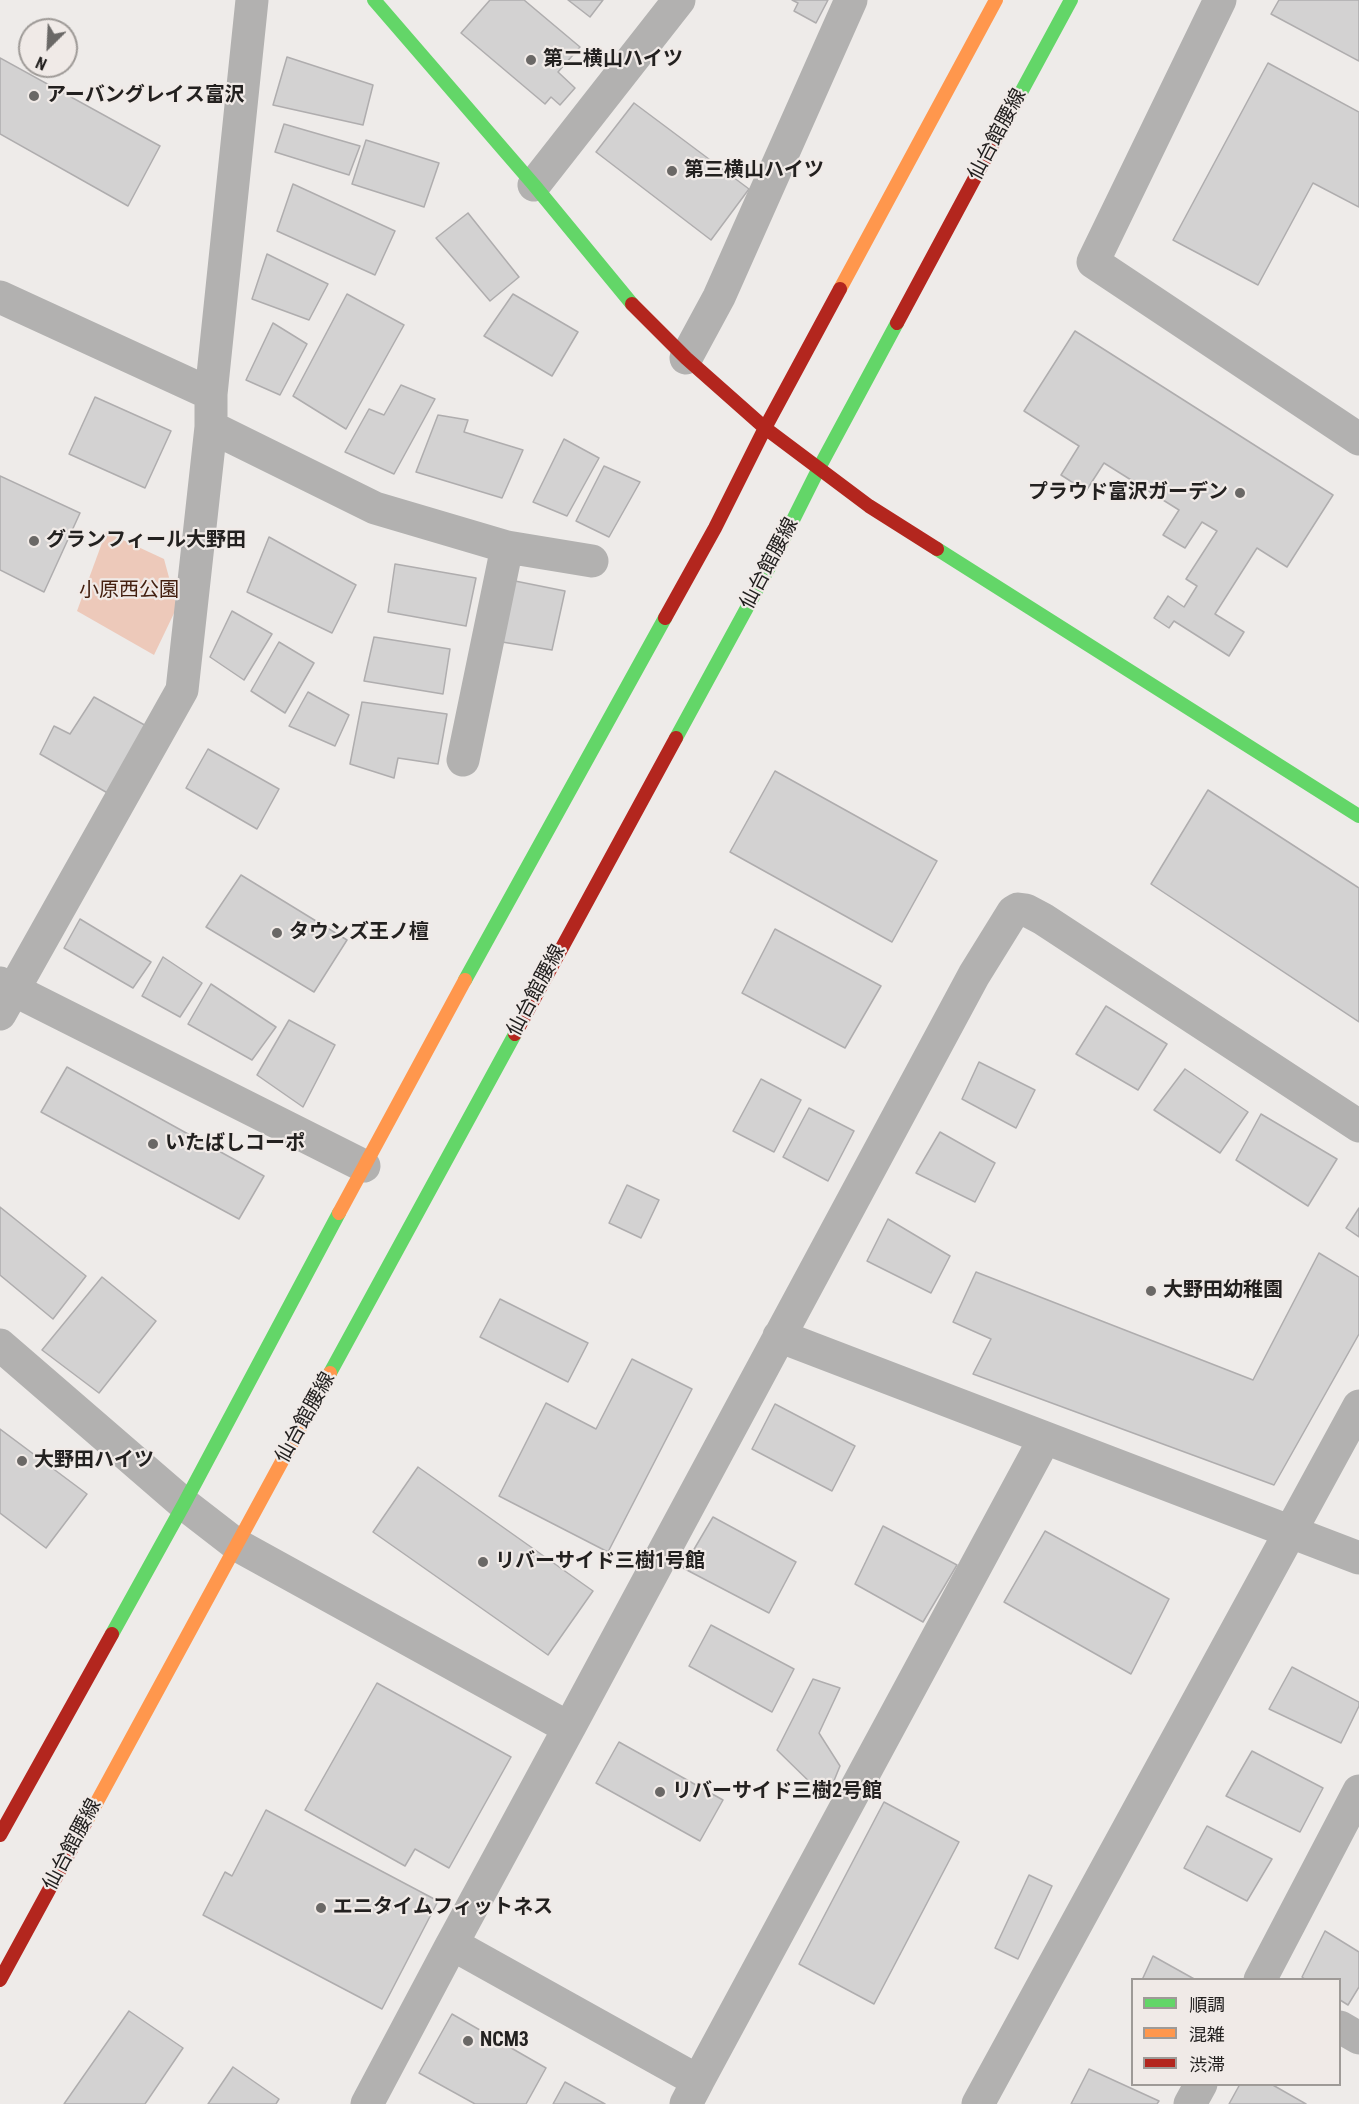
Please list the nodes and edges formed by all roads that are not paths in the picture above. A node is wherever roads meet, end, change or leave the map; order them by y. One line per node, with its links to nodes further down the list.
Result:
1 (252, 0): 11 (street)
2 (374, 0): 8 (main road)
3 (679, 0): 8 (street)
4 (851, 0): 10 (street)
5 (996, 0): 13 (main road)
6 (1071, 0): 15 (main road, 仙台館腰線)
7 (1220, 0): 14 (street)
8 (534, 185): 10 (main road)
9 (0, 297): 11 (street)
10 (686, 358): 13 (main road)
11 (211, 394): 12 (street)
12 (212, 427): 16 (street); 20 (street)
13 (765, 428): 15 (main road); 22 (main road)
14 (1359, 439)
15 (819, 468): 19 (main road); 29 (main road, 仙台館腰線)
16 (507, 547): 17 (street); 18 (street)
17 (592, 561)
18 (463, 760)
19 (1359, 816)
20 (5, 996): 22 (street)
21 (1359, 1126): 23 (street)
22 (364, 1166): 27 (main road)
23 (779, 1336): 26 (street); 31 (street)
24 (0, 1345): 27 (street)
25 (1359, 1406): 28 (street)
26 (1045, 1438): 28 (street); 40 (street)
27 (184, 1504): 29 (street); 33 (main road)
28 (1291, 1531): 30 (street); 41 (street)
29 (237, 1545): 31 (street); 36 (main road, 仙台館腰線)
30 (1359, 1558)
31 (570, 1728): 34 (street)
32 (1359, 1791): 35 (street)
33 (5, 1816)
34 (452, 1944): 40 (street); 42 (street)
35 (1261, 1978)
36 (0, 1980)
37 (1341, 2028): 38 (street)
38 (1359, 2038)
39 (1199, 2086): 43 (street)
40 (692, 2093)
41 (982, 2103)
42 (367, 2104)
43 (1190, 2104)

